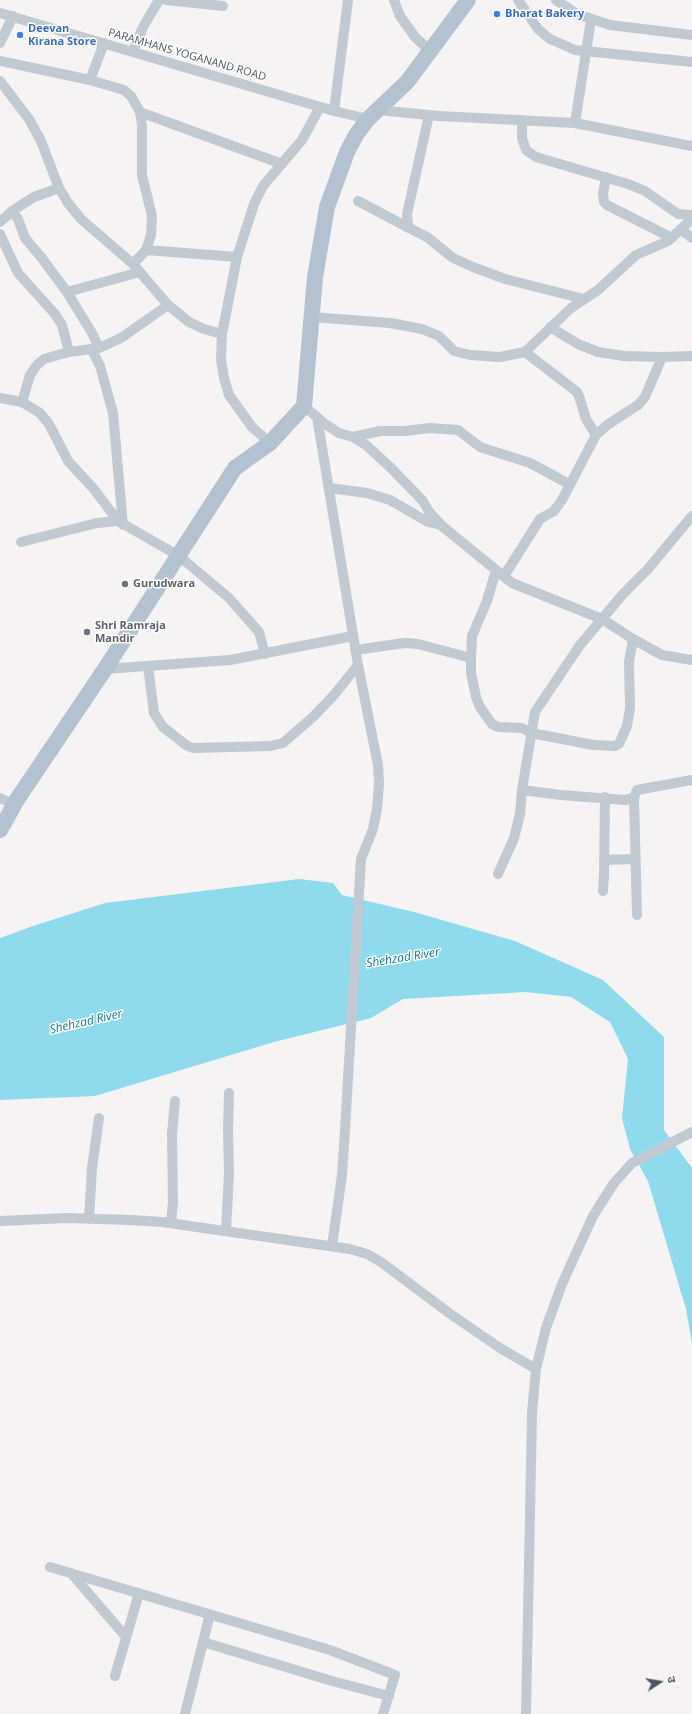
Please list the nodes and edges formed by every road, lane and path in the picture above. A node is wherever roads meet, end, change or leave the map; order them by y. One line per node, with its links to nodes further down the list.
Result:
1 (160, 0): 16 (street)
2 (166, 0): 8 (street)
3 (348, 0): 23 (street)
4 (394, 0): 15 (street)
5 (468, 0): 15 (main road)
6 (518, 0): 17 (street)
7 (561, 1): 11 (street)
8 (223, 6)
9 (0, 13): 10 (street, PARAMHANS YOGANAND ROAD)
10 (13, 16): 13 (street); 14 (street, PARAMHANS YOGANAND ROAD)
11 (592, 20): 12 (street); 17 (street)
12 (692, 35)
13 (0, 43)
14 (104, 43): 16 (street, PARAMHANS YOGANAND ROAD); 20 (street)
15 (430, 51): 25 (main road)
16 (133, 52): 22 (street, PARAMHANS YOGANAND ROAD)
17 (586, 52): 19 (street); 28 (street)
18 (0, 62): 20 (street)
19 (692, 62)
20 (90, 80): 24 (street)
21 (0, 81): 32 (street)
22 (320, 107): 23 (street, PARAMHANS YOGANAND ROAD); 30 (street)
23 (334, 111): 25 (street, PARAMHANS YOGANAND ROAD)
24 (140, 112): 30 (street); 43 (street)
25 (373, 115): 26 (street, PARAMHANS YOGANAND ROAD); 50 (main road)
26 (429, 115): 27 (street, PARAMHANS YOGANAND ROAD); 38 (street)
27 (522, 120): 28 (street, PARAMHANS YOGANAND ROAD); 31 (street)
28 (575, 123): 29 (street, PARAMHANS YOGANAND ROAD)
29 (692, 146)
30 (282, 164): 44 (street)
31 (606, 177): 35 (street); 41 (street)
32 (59, 188): 34 (street); 45 (street)
33 (358, 201): 38 (street)
34 (12, 211): 37 (street); 47 (street)
35 (692, 215)
36 (692, 219): 39 (street)
37 (0, 222)
38 (411, 229): 48 (street)
39 (682, 230): 41 (street); 42 (street)
40 (0, 234): 54 (street)
41 (672, 238): 48 (street)
42 (692, 238)
43 (146, 250): 44 (street); 45 (street)
44 (237, 256): 52 (street)
45 (133, 264): 46 (street)
46 (140, 272): 47 (street); 49 (street)
47 (67, 292): 53 (street)
48 (584, 299): 51 (street)
49 (168, 305): 52 (street); 53 (street)
50 (312, 317): 55 (street); 60 (main road)
51 (550, 327): 55 (street); 57 (street)
52 (222, 334): 64 (street)
53 (96, 349): 54 (street); 68 (street)
54 (69, 352): 59 (street)
55 (525, 352): 62 (street)
56 (692, 356): 57 (street)
57 (662, 357): 62 (street)
58 (0, 398): 59 (street)
59 (22, 402): 68 (street)
60 (304, 406): 61 (street); 64 (main road)
61 (317, 417): 63 (street); 66 (street)
62 (596, 435): 65 (street)
63 (353, 437): 65 (street); 69 (street)
64 (270, 443): 71 (main road)
65 (569, 484): 72 (street)
66 (329, 488): 69 (street); 74 (street)
67 (692, 516): 73 (street)
68 (120, 523): 70 (street); 71 (street)
69 (442, 526): 72 (street)
70 (21, 542)
71 (178, 556): 77 (street); 82 (main road)
72 (500, 573): 73 (street); 78 (street)
73 (602, 619): 75 (street); 83 (street)
74 (353, 636): 76 (street); 77 (street)
75 (633, 639): 79 (street); 83 (street)
76 (355, 650): 78 (street); 80 (street)
77 (265, 654): 81 (street)
78 (471, 658): 83 (street)
79 (692, 660)
80 (358, 665): 81 (street); 104 (street)
81 (148, 666): 82 (street)
82 (105, 669): 89 (main road)
83 (531, 732): 85 (street)
84 (692, 780): 88 (street)
85 (522, 790): 86 (street); 93 (street)
86 (605, 797): 88 (street); 92 (street)
87 (0, 798): 89 (street)
88 (634, 798): 91 (street)
89 (15, 805): 90 (main road)
90 (0, 830)
91 (635, 859): 92 (street); 95 (street)
92 (604, 860): 94 (street)
93 (498, 874)
94 (603, 891)
95 (637, 915)
96 (229, 1094): 103 (street)
97 (175, 1101): 102 (street)
98 (99, 1118): 100 (street)
99 (688, 1134): 105 (street)
100 (89, 1219): 101 (street); 102 (street)
101 (0, 1222)
102 (171, 1223): 103 (street)
103 (226, 1231): 104 (street)
104 (332, 1246): 105 (street)
105 (536, 1369): 116 (street)
106 (50, 1567): 107 (street)
107 (71, 1573): 108 (street); 110 (street)
108 (140, 1593): 109 (street); 110 (street)
109 (210, 1614): 111 (street); 113 (street)
110 (126, 1638): 112 (street)
111 (203, 1642): 113 (street); 114 (street)
112 (114, 1676)
113 (389, 1696): 115 (street)
114 (185, 1714)
115 (383, 1714)
116 (526, 1714)

